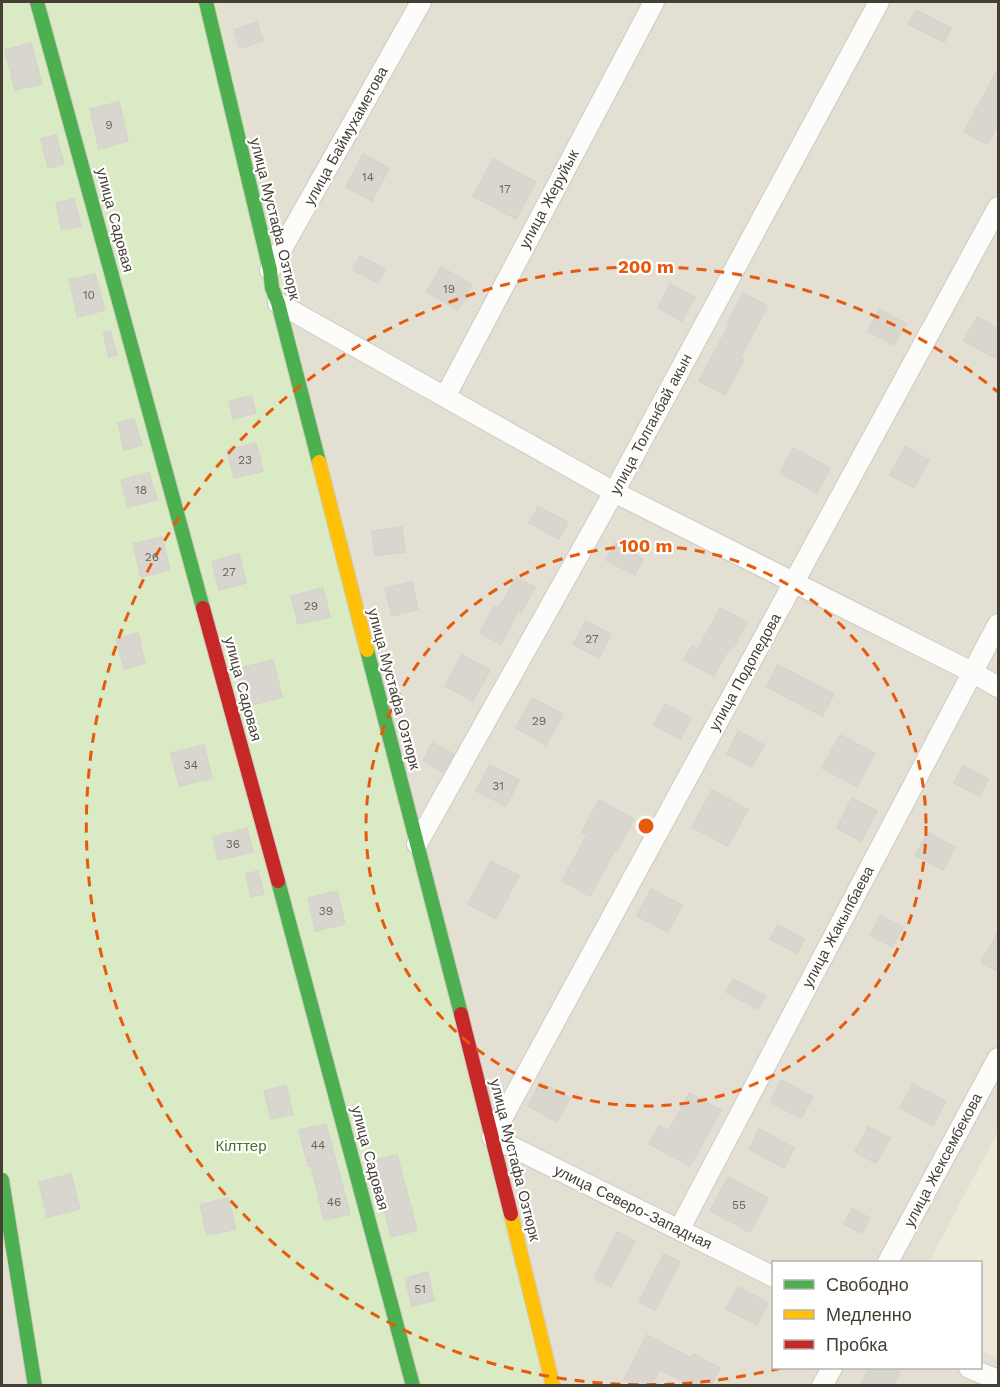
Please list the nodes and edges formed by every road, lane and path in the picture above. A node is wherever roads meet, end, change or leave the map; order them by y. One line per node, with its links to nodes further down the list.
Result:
1 (37, 2): 26 (street, улица Садовая)
2 (206, 2): 7 (street, улица Мустафа Озтюрк)
3 (421, 2): 7 (street, улица Баймухаметова)
4 (654, 2): 9 (street, улица Жеруйык)
5 (879, 2): 10 (street, улица Толганбай акын)
6 (999, 207): 11 (street, улица Подопедова)
7 (270, 270): 8 (street, улица Мустафа Озтюрк)
8 (278, 303): 9 (street); 15 (street, улица Мустафа Озтюрк)
9 (445, 397): 10 (street)
10 (614, 492): 11 (street); 15 (street, улица Толганбай акын)
11 (794, 583): 13 (street); 17 (street, улица Подопедова)
12 (999, 624): 13 (street, улица Жакыпбаева)
13 (972, 672): 14 (street); 19 (street, улица Жакыпбаева)
14 (999, 687)
15 (417, 844): 17 (street, улица Мустафа Озтюрк)
16 (999, 1058): 20 (street, улица Жексембекова)
17 (492, 1137): 19 (street, улица Северо-Западная); 27 (street, улица Мустафа Озтюрк)
18 (2, 1180): 25 (street)
19 (679, 1230): 21 (street, улица Северо-Западная)
20 (889, 1261)
21 (772, 1276)
22 (831, 1369): 28 (street)
23 (972, 1369): 24 (street)
24 (999, 1380)
25 (35, 1386)
26 (413, 1386)
27 (553, 1386)
28 (822, 1386)

